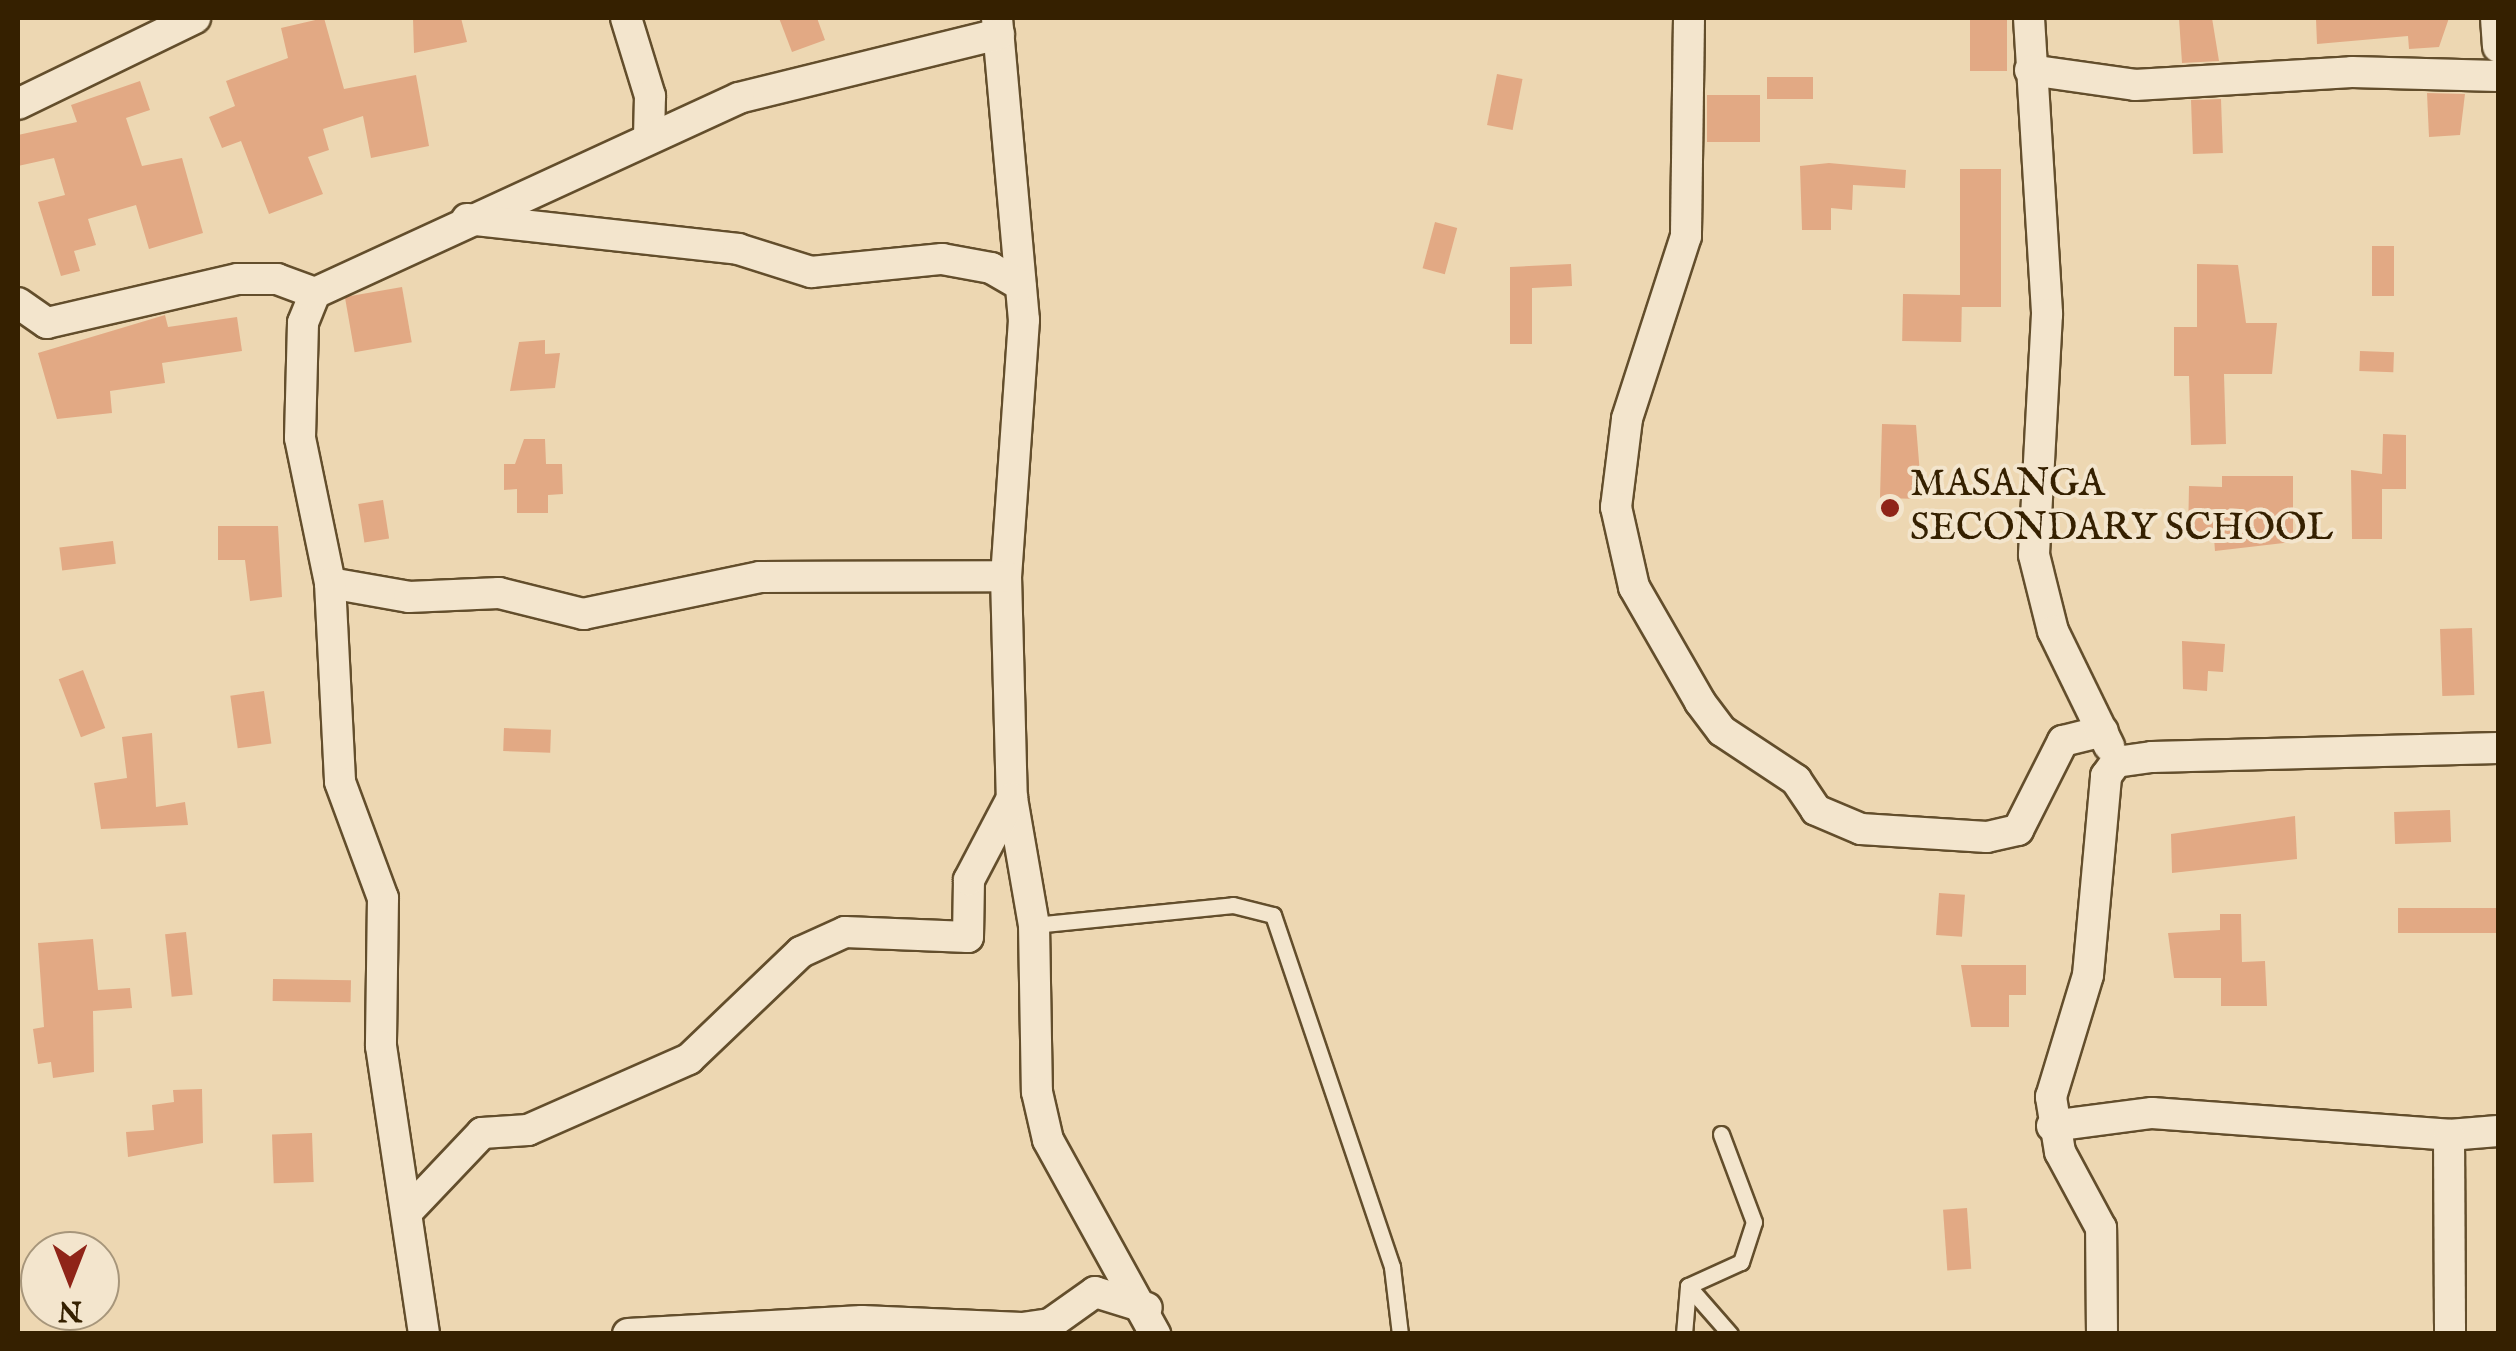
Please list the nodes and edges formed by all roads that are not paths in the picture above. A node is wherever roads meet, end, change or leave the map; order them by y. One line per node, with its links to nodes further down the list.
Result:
1 (194, 18): 10 (street)
2 (626, 18): 11 (street)
3 (2029, 18): 8 (street)
4 (2496, 18): 7 (street)
5 (1692, 21): 18 (street)
6 (998, 26): 11 (street); 13 (street)
7 (2498, 47)
8 (2030, 70): 9 (street); 18 (street)
9 (2498, 76)
10 (18, 104)
11 (650, 136): 12 (street)
12 (466, 219): 13 (street); 14 (street)
13 (1021, 285): 16 (street)
14 (315, 293): 15 (street); 17 (street)
15 (18, 303)
16 (1006, 576): 17 (street); 21 (street)
17 (330, 583): 27 (street)
18 (2103, 730): 20 (street)
19 (2497, 739): 20 (street)
20 (2116, 762): 23 (street)
21 (1012, 798): 22 (street); 28 (street)
22 (1034, 925): 31 (street); 34 (lane)
23 (2052, 1126): 26 (street); 37 (street)
24 (2498, 1131): 26 (street)
25 (1722, 1134): 30 (lane)
26 (2449, 1135): 38 (street)
27 (395, 1141): 28 (street); 29 (street)
28 (451, 1160): 29 (street)
29 (410, 1210): 32 (street)
30 (1688, 1286): 35 (lane); 36 (lane)
31 (1151, 1321): 33 (street)
32 (424, 1334)
33 (628, 1334)
34 (1400, 1334)
35 (1684, 1334)
36 (1730, 1334)
37 (2102, 1334)
38 (2450, 1334)

